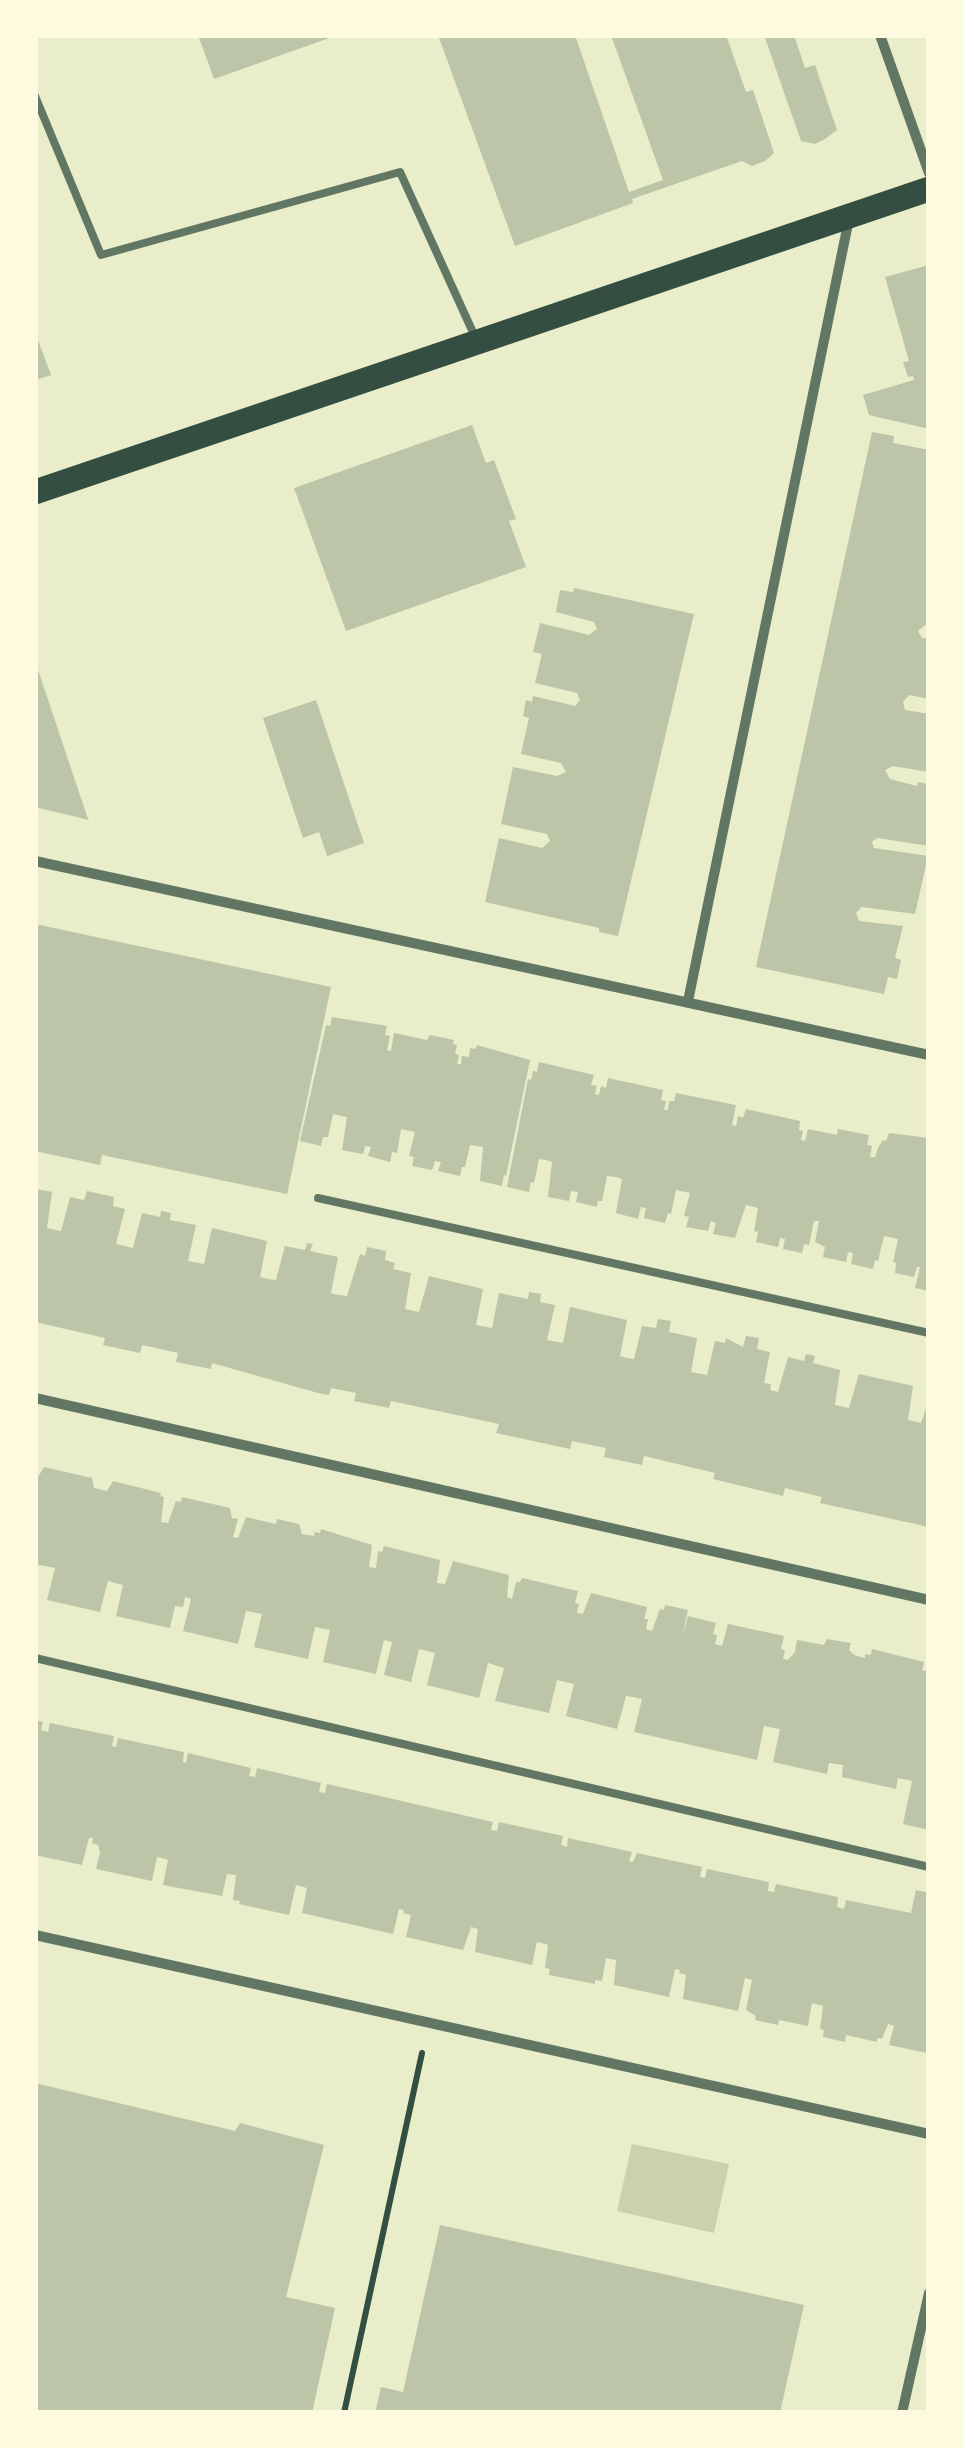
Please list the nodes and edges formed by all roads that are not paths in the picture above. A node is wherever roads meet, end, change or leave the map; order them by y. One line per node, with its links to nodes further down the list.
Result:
1 (880, 35): 3 (street)
2 (35, 96): 6 (lane)
3 (929, 173)
4 (929, 189): 5 (main road)
5 (850, 214): 6 (main road); 9 (street)
6 (477, 340): 7 (main road)
7 (35, 492)
8 (35, 861): 9 (street)
9 (688, 1001): 10 (street)
10 (929, 1056)
11 (318, 1198): 12 (lane)
12 (929, 1333)
13 (35, 1398): 14 (street)
14 (929, 1600)
15 (35, 1658): 16 (lane)
16 (929, 1867)
17 (35, 1935): 18 (street)
18 (929, 2134)
19 (929, 2293): 20 (street)
20 (902, 2413)

